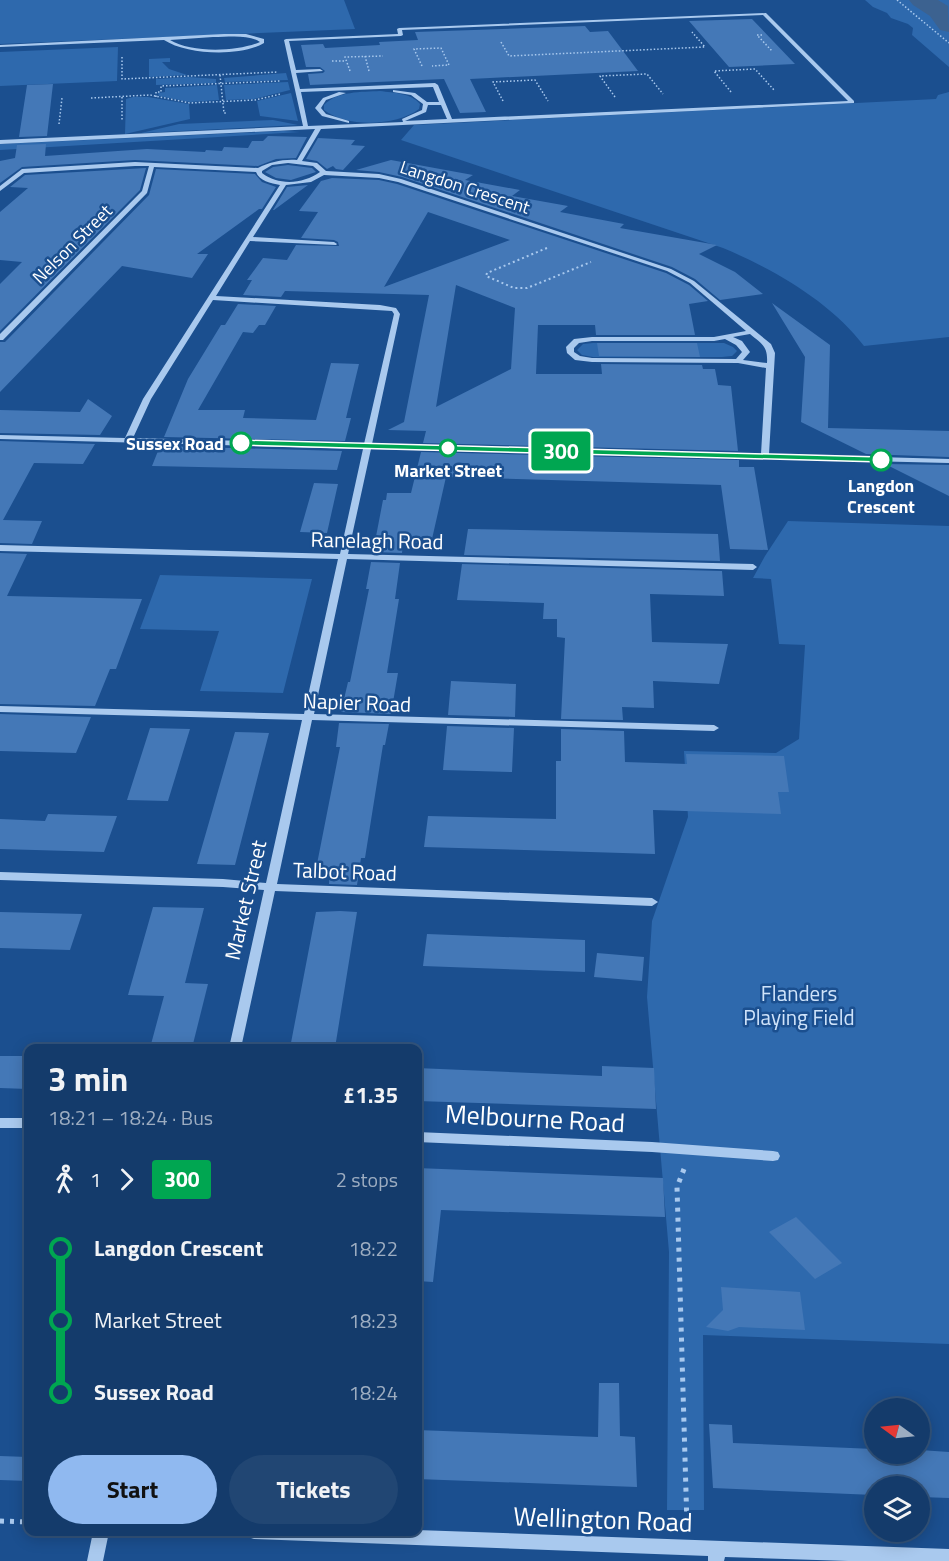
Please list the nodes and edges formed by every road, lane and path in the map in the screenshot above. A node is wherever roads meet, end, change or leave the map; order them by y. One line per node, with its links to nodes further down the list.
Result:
1 (897, 0): 6 (path)
2 (679, 18): 3 (street); 3 (path); 32 (street)
3 (492, 25): 16 (street)
4 (165, 39): 4 (street); 5 (street)
5 (123, 41): 7 (street); 19 (path)
6 (949, 43)
7 (0, 46)
8 (364, 56): 9 (path); 11 (path); 15 (path)
9 (383, 56)
10 (331, 61): 11 (path)
11 (346, 61): 17 (path)
12 (422, 66): 13 (path)
13 (426, 66)
14 (320, 70): 16 (street)
15 (369, 71)
16 (293, 72): 18 (path); 20 (street)
17 (350, 72)
18 (220, 75): 19 (path); 22 (path)
19 (122, 79): 21 (path)
20 (295, 80): 22 (path); 24 (street)
21 (122, 84)
22 (220, 84): 26 (path); 29 (path)
23 (366, 89): 24 (street); 30 (street); 31 (street); 33 (street)
24 (298, 91): 29 (path); 35 (street)
25 (122, 97): 26 (path); 28 (path); 45 (path)
26 (156, 97): 29 (path)
27 (62, 98): 46 (path)
28 (92, 98)
29 (223, 101): 38 (path)
30 (443, 103): 31 (street); 41 (street)
31 (426, 104): 42 (street)
32 (788, 105): 34 (street); 34 (path)
33 (318, 107): 35 (street); 42 (street)
34 (743, 107): 36 (street)
35 (302, 108): 43 (street)
36 (676, 110): 37 (street); 37 (path)
37 (626, 112): 39 (street)
38 (235, 114)
39 (557, 116): 40 (street); 40 (path)
40 (511, 118): 41 (street)
41 (450, 121): 42 (street)
42 (383, 124): 44 (street)
43 (306, 128): 44 (street); 45 (street)
44 (317, 130): 48 (street)
45 (121, 136): 46 (street)
46 (58, 139): 47 (street)
47 (0, 142)
48 (298, 161): 50 (street); 51 (street, Langdon Crescent)
49 (152, 165): 50 (street); 53 (street); 61 (street, Nelson Street)
50 (259, 170): 52 (street)
51 (322, 173): 52 (street, Langdon Crescent); 54 (street, Langdon Crescent)
52 (284, 183): 55 (street)
53 (0, 189)
54 (572, 238): 57 (street, Langdon Crescent); 57 (path)
55 (248, 239): 56 (street); 58 (street)
56 (334, 244)
57 (614, 252): 59 (street, Langdon Crescent)
58 (211, 298): 65 (street); 66 (street, Market Street)
59 (750, 332): 60 (street); 63 (street, Langdon Crescent)
60 (728, 337): 62 (street); 62 (street)
61 (0, 338)
62 (738, 361): 63 (street)
63 (771, 366): 67 (street, Langdon Crescent)
64 (0, 437): 65 (street)
65 (128, 440): 66 (street)
66 (370, 446): 67 (street); 70 (street, Market Street)
67 (765, 456): 68 (street)
68 (949, 461)
69 (0, 548): 70 (street, Ranelagh Road)
70 (345, 557): 71 (street, Ranelagh Road); 73 (street, Market Street)
71 (753, 567)
72 (0, 709): 73 (street, Napier Road)
73 (308, 719): 74 (street, Napier Road); 76 (street, Market Street)
74 (714, 728)
75 (0, 876): 76 (street, Talbot Road)
76 (272, 888): 77 (street, Talbot Road); 78 (street, Market Street)
77 (652, 902)
78 (237, 1044)
79 (0, 1123): 80 (street)
80 (24, 1123)
81 (422, 1137): 82 (street, Melbourne Road)
82 (685, 1149): 83 (street, Melbourne Road); 88 (path)
83 (773, 1156)
84 (0, 1521): 85 (path)
85 (24, 1522)
86 (100, 1536): 91 (street)
87 (363, 1536): 88 (street, Wellington Road)
88 (689, 1548): 89 (street, Wellington Road)
89 (716, 1555): 90 (street, Wellington Road)
90 (949, 1557)
91 (95, 1561)

